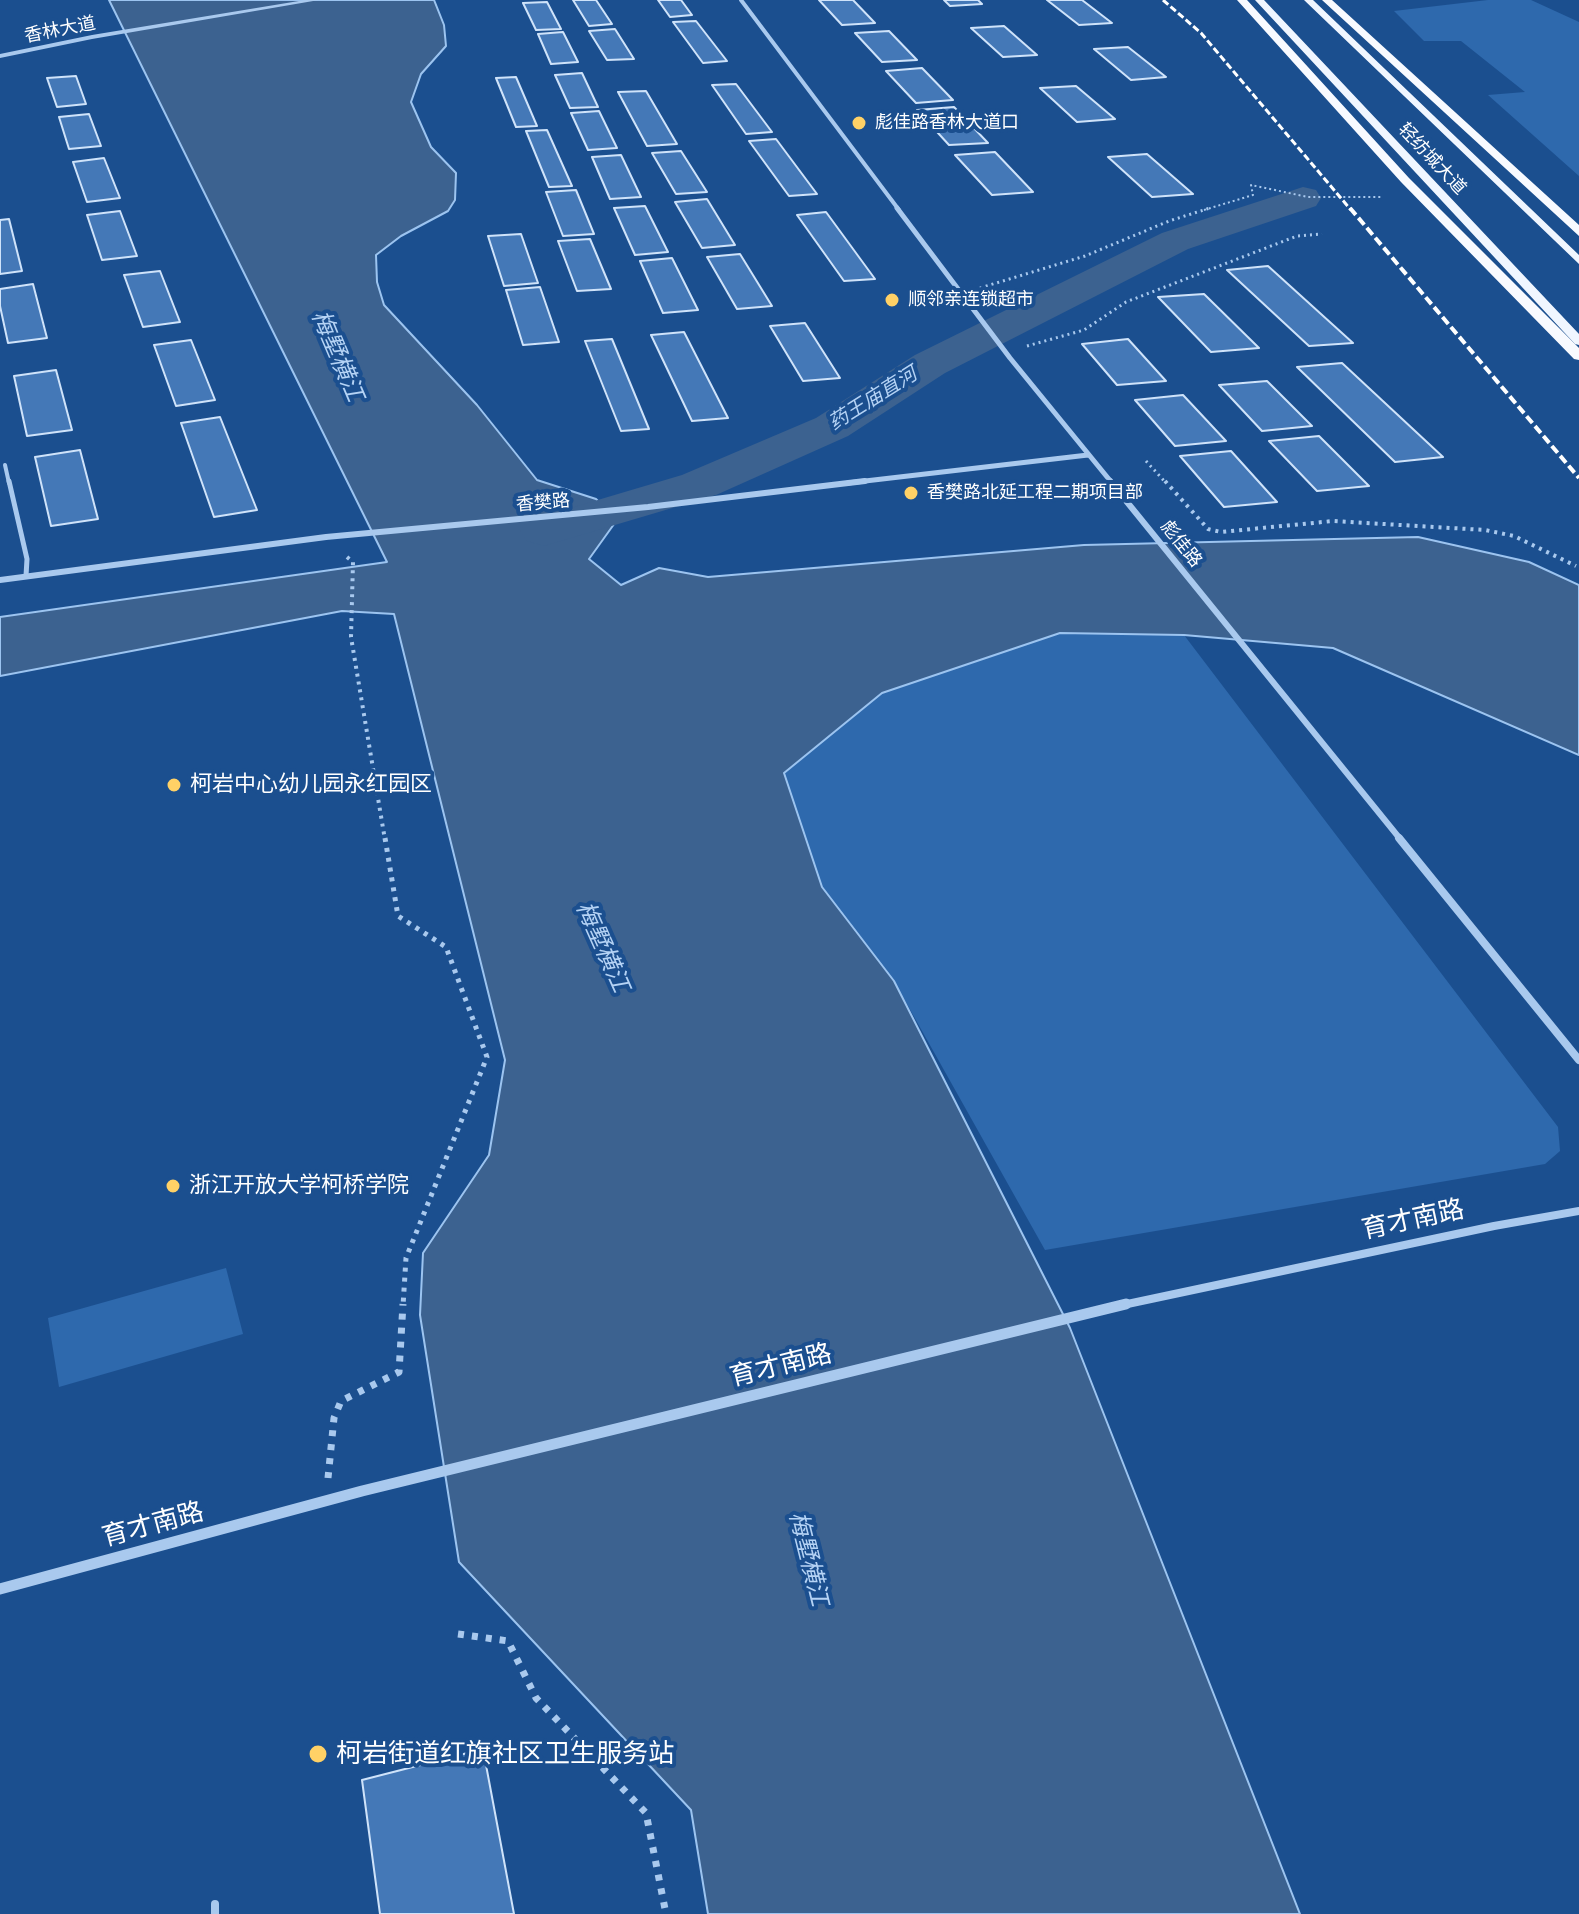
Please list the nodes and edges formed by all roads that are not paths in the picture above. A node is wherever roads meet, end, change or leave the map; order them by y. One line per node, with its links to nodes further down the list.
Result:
1 (316, 0): 7 (street, 香林大道)
2 (741, 0): 12 (street, 彪佳路)
3 (1242, 0): 11 (highway)
4 (1259, 0): 10 (main road, 轻纺城大道)
5 (1308, 0): 9 (main road, 轻纺城大道)
6 (1327, 0): 8 (highway)
7 (0, 56)
8 (1579, 232)
9 (1579, 261)
10 (1579, 341)
11 (1579, 356)
12 (1088, 455): 14 (street, 香樊路); 16 (street, 彪佳路)
13 (5, 465): 14 (lane)
14 (26, 576): 15 (street, 香樊路)
15 (0, 580)
16 (1579, 1060)
17 (1579, 1211): 18 (street, 育才南路)
18 (0, 1589)

